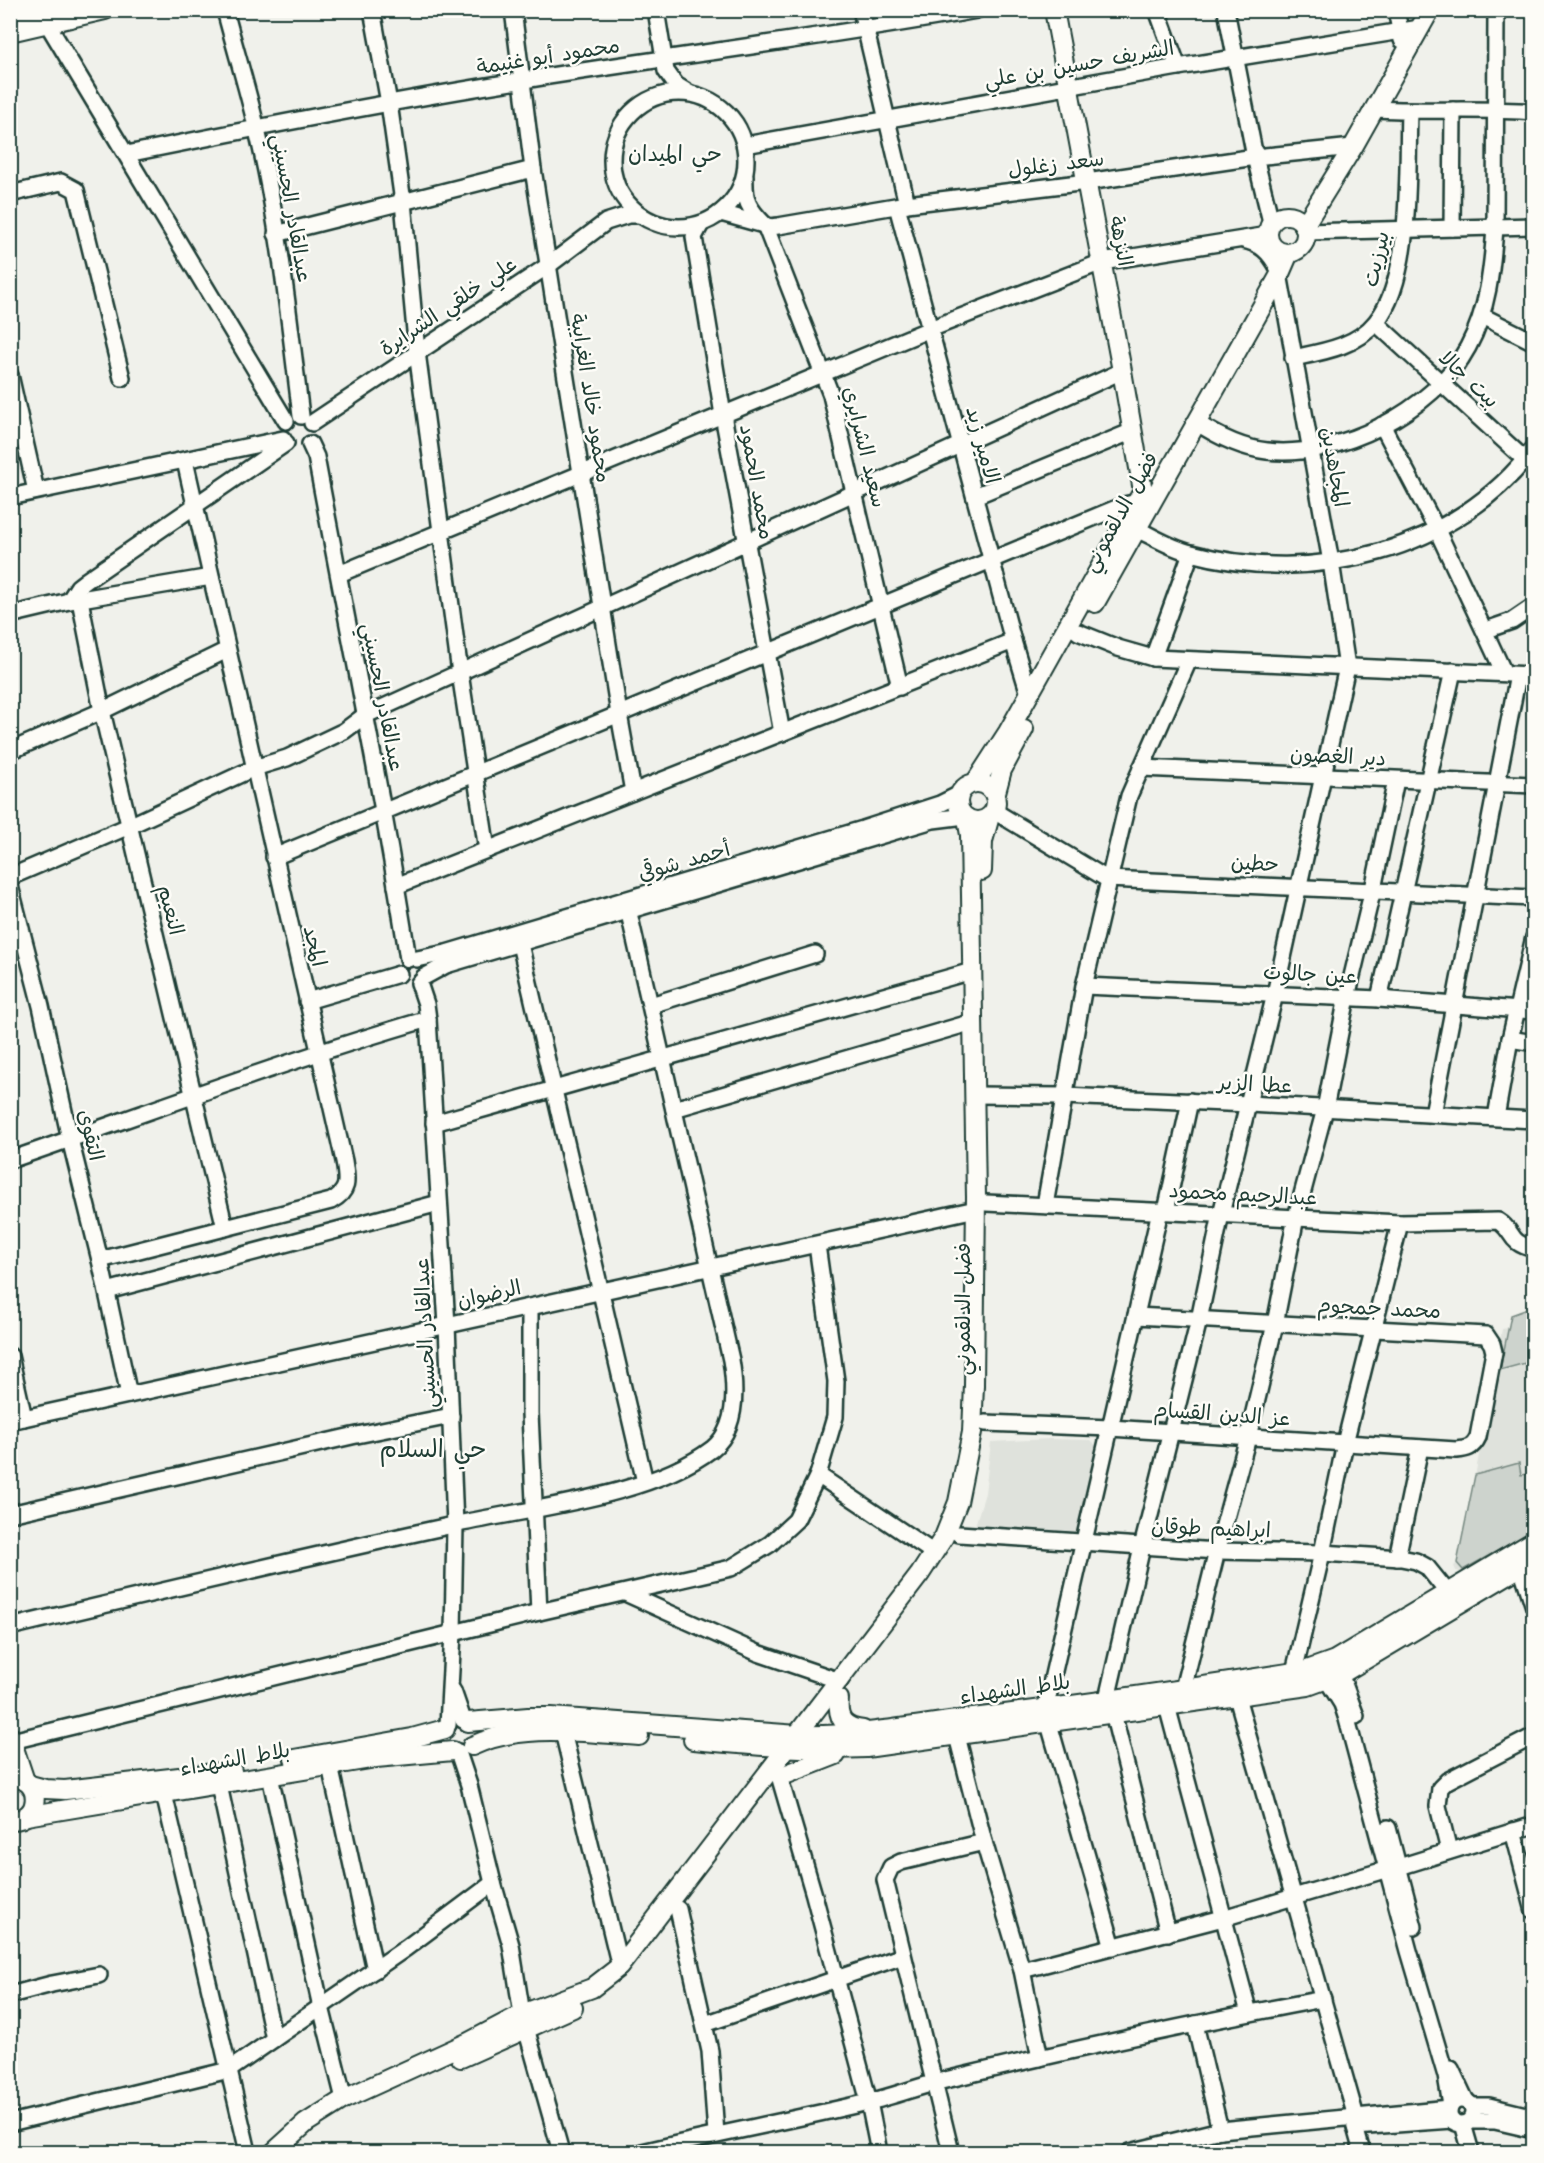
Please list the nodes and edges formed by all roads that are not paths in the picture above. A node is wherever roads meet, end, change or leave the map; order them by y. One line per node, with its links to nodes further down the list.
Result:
1 (105, 10): 14 (main road)
2 (225, 10): 35 (street, عبدالقادر الحسيني)
3 (513, 10): 24 (street, محمود خالد الغرايبة)
4 (656, 10): 22 (street)
5 (861, 10): 17 (street, الامير زيد)
6 (977, 10): 17 (street, محمود أبو غنيمة)
7 (1054, 10): 25 (main road, النزهة)
8 (1157, 10): 23 (street)
9 (1226, 10): 21 (street)
10 (1396, 10): 18 (street)
11 (1430, 10): 16 (main road)
12 (1496, 10): 30 (street)
13 (373, 11): 28 (street)
14 (41, 15): 15 (main road); 19 (main road); 38 (street)
15 (10, 18)
16 (1420, 28): 18 (street, الشريف حسين بن علي); 20 (main road)
17 (866, 30): 22 (street, محمود أبو غنيمة); 34 (street, الامير زيد)
18 (1400, 31): 20 (street); 21 (street, الشريف حسين بن علي)
19 (10, 33)
20 (1404, 53): 29 (main road)
21 (1236, 59): 23 (street, الشريف حسين بن علي); 39 (street)
22 (664, 61): 24 (street, محمود أبو غنيمة); 26 (street); 27 (street)
23 (1178, 68): 25 (street, الشريف حسين بن علي)
24 (522, 80): 28 (street, محمود أبو غنيمة); 40 (street, محمود خالد الغرايبة)
25 (1069, 88): 34 (street, الشريف حسين بن علي); 43 (main road, النزهة)
26 (689, 93): 27 (street); 36 (street)
27 (646, 101): 42 (street)
28 (389, 103): 35 (street, محمود أبو غنيمة); 45 (street)
29 (1375, 109): 32 (street); 37 (main road)
30 (1496, 109): 31 (street); 33 (street); 54 (street)
31 (1453, 110): 32 (street); 53 (street)
32 (1409, 111): 52 (street, بيرزيت)
33 (1533, 112)
34 (887, 120): 36 (street, الشريف حسين بن علي); 46 (street, الامير زيد)
35 (257, 127): 38 (street, محمود أبو غنيمة); 58 (street, عبدالقادر الحسيني)
36 (746, 145): 41 (street)
37 (1353, 147): 39 (street, سعد زغلول); 56 (main road)
38 (127, 154): 79 (street)
39 (1255, 157): 43 (street, سعد زغلول); 55 (street)
40 (533, 169): 45 (street); 62 (street, محمود خالد الغرايبة)
41 (745, 176): 47 (street); 50 (street)
42 (614, 178): 48 (street); 49 (street)
43 (1087, 182): 46 (street, سعد زغلول); 61 (main road, النزهة)
44 (10, 194): 75 (street)
45 (404, 202): 58 (street); 70 (street)
46 (902, 205): 50 (street, سعد زغلول); 68 (street, الامير زيد)
47 (721, 213): 50 (street, سعد زغلول); 57 (street)
48 (641, 215): 49 (street, علي خلقي الشرايرة); 57 (street)
49 (606, 222): 62 (street, علي خلقي الشرايرة)
50 (765, 225): 73 (street, سعيد الشرايري)
51 (1533, 226): 54 (street)
52 (1405, 228): 53 (street); 56 (street); 67 (street, بيرزيت)
53 (1452, 228): 54 (street)
54 (1495, 228): 65 (street)
55 (1269, 229): 56 (main road); 59 (street); 60 (main road)
56 (1305, 229): 60 (main road)
57 (698, 230): 77 (street, محمد الحمود)
58 (276, 234): 78 (street, عبدالقادر الحسيني)
59 (1243, 240): 61 (street); 63 (street, المجاهدين)
60 (1288, 253): 63 (main road, فضل الدلقموني)
61 (1102, 262): 68 (street); 72 (main road, النزهة)
62 (549, 265): 70 (street, علي خلقي الشرايرة); 89 (street, محمود خالد الغرايبة)
63 (1279, 276): 64 (main road, فضل الدلقموني); 66 (street, المجاهدين)
64 (1264, 303): 66 (street); 80 (main road, فضل الدلقموني)
65 (1482, 316): 69 (street); 76 (street)
66 (1286, 319): 71 (street, المجاهدين)
67 (1376, 322): 71 (street, بيرزيت); 76 (street, بيت جالا)
68 (930, 329): 73 (street); 85 (street, الامير زيد)
69 (1533, 342)
70 (417, 352): 78 (street, علي خلقي الشرايرة); 100 (street)
71 (1293, 358): 86 (street, المجاهدين)
72 (1122, 371): 82 (main road, النزهة); 85 (street)
73 (823, 374): 77 (street); 93 (street, سعيد الشرايري)
74 (10, 375): 92 (street)
75 (122, 378)
76 (1442, 382): 81 (street); 87 (street, بيت جالا)
77 (723, 415): 89 (street); 101 (street, محمد الحمود)
78 (307, 419): 79 (street); 84 (street)
79 (286, 421): 83 (street)
80 (1196, 422): 86 (street); 91 (main road, فضل الدلقموني)
81 (1382, 425): 86 (street); 99 (street)
82 (1133, 430): 90 (main road, النزهة); 94 (street)
83 (284, 441): 84 (street); 88 (street); 97 (street)
84 (310, 444): 105 (street, عبدالقادر الحسيني)
85 (961, 445): 93 (street); 94 (street, الامير زيد)
86 (1311, 450): 104 (street, المجاهدين)
87 (1530, 458): 99 (street)
88 (185, 461): 92 (street); 97 (street, المجد)
89 (581, 474): 100 (street); 110 (street, محمود خالد الغرايبة)
90 (1142, 480): 91 (main road); 96 (main road)
91 (1164, 481): 98 (main road, فضل الدلقموني)
92 (36, 491): 95 (street)
93 (855, 493): 101 (street); 108 (street, سعيد الشرايري)
94 (975, 496): 103 (street, الامير زيد)
95 (10, 497)
96 (1138, 502): 103 (street); 124 (main road)
97 (195, 504): 106 (street, المجد); 107 (street)
98 (1137, 529): 102 (street); 113 (main road, فضل الدلقموني)
99 (1437, 530): 104 (street); 112 (street)
100 (440, 533): 105 (street); 121 (street)
101 (746, 544): 110 (street); 116 (street, محمد الحمود)
102 (1191, 553): 104 (street); 117 (street)
103 (991, 561): 108 (street); 114 (street, الامير زيد)
104 (1331, 562): 119 (street, المجاهدين)
105 (339, 574): 127 (street, عبدالقادر الحسيني)
106 (211, 577): 107 (street); 115 (street, المجد)
107 (75, 601): 111 (street); 125 (street, النعيم)
108 (881, 605): 116 (street); 123 (street, سعيد الشرايري)
109 (1533, 606): 112 (street)
110 (602, 609): 121 (street); 126 (street, محمود خالد الغرايبة)
111 (10, 615)
112 (1486, 630): 122 (street)
113 (1078, 632): 117 (street); 140 (main road, فضل الدلقموني)
114 (1013, 641): 123 (street); 124 (street, الامير زيد)
115 (227, 650): 125 (street); 130 (street, المجد)
116 (766, 652): 126 (street); 128 (street, محمد الحمود)
117 (1153, 658): 118 (street)
118 (1189, 660): 119 (street); 131 (street)
119 (1347, 667): 120 (street); 133 (street)
120 (1453, 671): 122 (street); 135 (street)
121 (460, 673): 127 (street); 132 (street)
122 (1519, 674): 136 (street)
123 (900, 687): 128 (street)
124 (1029, 694): 138 (main road)
125 (102, 711): 129 (street); 143 (street, النعيم)
126 (618, 714): 132 (street); 139 (street, محمود خالد الغرايبة)
127 (364, 716): 130 (street); 141 (street, عبدالقادر الحسيني)
128 (782, 733): 139 (street)
129 (10, 751)
130 (254, 768): 143 (street); 145 (street, المجد)
131 (1140, 768): 133 (street, دير الغصون); 147 (street)
132 (475, 774): 141 (street); 144 (street)
133 (1323, 776): 134 (street, دير الغصون); 150 (street)
134 (1396, 780): 135 (street, دير الغصون); 151 (street)
135 (1430, 782): 136 (street, دير الغصون); 152 (street)
136 (1498, 784): 137 (street, دير الغصون); 153 (street)
137 (1533, 785)
138 (967, 789): 140 (main road); 142 (main road); 155 (street, أحمد شوقي)
139 (633, 792): 144 (street)
140 (993, 807): 142 (main road); 147 (street, حطين); 179 (main road, فضل الدلقموني)
141 (383, 812): 145 (street); 149 (street, عبدالقادر الحسيني)
142 (966, 817): 155 (street, أحمد شوقي); 160 (main road, فضل الدلقموني)
143 (129, 826): 146 (street); 180 (street, النعيم)
144 (487, 850): 149 (street)
145 (274, 857): 167 (street, المجد)
146 (10, 877)
147 (1107, 879): 150 (street, حطين); 163 (street)
148 (10, 886): 190 (street, التقوى)
149 (396, 886): 159 (street, عبدالقادر الحسيني)
150 (1298, 886): 151 (street, حطين); 164 (street)
151 (1373, 889): 152 (street, حطين); 165 (street)
152 (1403, 891): 153 (street, حطين); 166 (street)
153 (1475, 894): 154 (street, حطين); 168 (street)
154 (1533, 898)
155 (627, 906): 157 (street, أحمد شوقي); 159 (street, أحمد شوقي); 169 (street)
156 (1533, 937): 170 (street)
157 (520, 944): 162 (street, أحمد شوقي); 178 (street)
158 (815, 954): 169 (street)
159 (412, 959): 161 (street); 162 (street)
160 (972, 971): 173 (main road, فضل الدلقموني); 177 (street)
161 (399, 974): 162 (street); 167 (street)
162 (422, 980): 172 (street, عبدالقادر الحسيني)
163 (1084, 986): 164 (street, عين جالوت); 181 (street)
164 (1275, 994): 165 (street, عين جالوت); 183 (street)
165 (1347, 997): 166 (street, عين جالوت); 185 (street)
166 (1379, 999): 168 (street, عين جالوت)
167 (306, 1001): 176 (street, المجد)
168 (1455, 1004): 170 (street, عين جالوت); 186 (street)
169 (651, 1005): 177 (street)
170 (1518, 1009): 171 (street, عين جالوت); 174 (street)
171 (1533, 1011)
172 (428, 1019): 176 (street); 189 (street, عبدالقادر الحسيني)
173 (973, 1022): 179 (main road, فضل الدلقموني); 184 (street)
174 (1510, 1039): 175 (street); 187 (street)
175 (1533, 1043)
176 (318, 1053): 180 (street); 199 (street, المجد)
177 (663, 1058): 178 (street); 184 (street)
178 (554, 1090): 189 (street); 205 (street)
179 (980, 1095): 181 (street, عطا الزير); 194 (main road, فضل الدلقموني)
180 (194, 1096): 190 (street); 199 (street, النعيم)
181 (1063, 1096): 182 (street, عطا الزير); 193 (street)
182 (1190, 1101): 183 (street, عطا الزير); 195 (street)
183 (1249, 1104): 185 (street, عطا الزير); 196 (street)
184 (674, 1109): 203 (street)
185 (1325, 1109): 186 (street, عطا الزير); 197 (street)
186 (1433, 1113): 187 (street, عطا الزير)
187 (1496, 1117): 188 (street, عطا الزير)
188 (1533, 1120)
189 (434, 1123): 192 (street, عبدالقادر الحسيني)
190 (70, 1139): 191 (street); 202 (street, التقوى)
191 (10, 1160)
192 (439, 1203): 204 (street); 210 (street, عبدالقادر الحسيني)
193 (1045, 1205): 194 (street, عبدالرحيم محمود); 195 (street, عبدالرحيم محمود)
194 (981, 1206): 200 (street, الرضوان); 216 (main road, فضل الدلقموني); 233 (main road, فضل الدلقموني)
195 (1163, 1211): 196 (street, عبدالرحيم محمود); 207 (street)
196 (1221, 1214): 197 (street, عبدالرحيم محمود); 208 (street)
197 (1296, 1217): 198 (street, عبدالرحيم محمود); 209 (street)
198 (1400, 1223): 201 (street, عبدالرحيم محمود); 211 (street)
199 (225, 1228): 202 (street, المجد)
200 (817, 1245): 203 (street, الرضوان); 223 (street)
201 (1533, 1249)
202 (100, 1260): 204 (street, التقوى)
203 (709, 1267): 205 (street, الرضوان); 224 (street)
204 (107, 1291): 213 (street, التقوى)
205 (601, 1291): 206 (street, الرضوان); 224 (street)
206 (530, 1307): 210 (street, الرضوان); 225 (street)
207 (1136, 1316): 208 (street, محمد جمجوم); 217 (street)
208 (1199, 1320): 209 (street, محمد جمجوم); 218 (street)
209 (1275, 1324): 211 (street, محمد جمجوم); 219 (street)
210 (447, 1325): 213 (street, الرضوان); 214 (street, عبدالقادر الحسيني)
211 (1373, 1329): 220 (street); 222 (street, محمد جمجوم)
212 (10, 1356): 215 (street)
213 (129, 1395): 215 (street, الرضوان)
214 (451, 1416): 226 (street); 227 (street, عبدالقادر الحسيني)
215 (17, 1419)
216 (985, 1423): 217 (street, عز الدين القسام); 228 (main road, فضل الدلقموني)
217 (1110, 1428): 218 (street, عز الدين القسام); 230 (street)
218 (1172, 1432): 219 (street, عز الدين القسام); 231 (street)
219 (1248, 1437): 220 (street, عز الدين القسام); 232 (street)
220 (1345, 1443): 221 (street, عز الدين القسام); 234 (street)
221 (1420, 1448): 222 (street, عز الدين القسام); 235 (street)
222 (1456, 1450)
223 (818, 1475): 233 (street); 237 (street)
224 (645, 1482): 225 (street)
225 (533, 1509): 227 (street); 240 (street)
226 (10, 1514)
227 (454, 1525): 241 (street); 242 (street, عبدالقادر الحسيني)
228 (959, 1534): 230 (street, ابراهيم طوقان); 246 (main road, فضل الدلقموني)
229 (1533, 1541): 238 (main road, بلاط الشهداء)
230 (1084, 1544): 231 (street, ابراهيم طوقان); 251 (street)
231 (1142, 1547): 232 (street, ابراهيم طوقان); 248 (street)
232 (1217, 1551): 234 (street, ابراهيم طوقان); 245 (street)
233 (934, 1553): 246 (main road, فضل الدلقموني)
234 (1322, 1553): 235 (street, ابراهيم طوقان); 244 (street)
235 (1397, 1558): 238 (street, ابراهيم طوقان)
236 (1527, 1563): 239 (street); 243 (main road)
237 (625, 1593): 240 (street); 246 (street)
238 (1448, 1593): 243 (main road, بلاط الشهداء)
239 (1533, 1606)
240 (539, 1612): 242 (street)
241 (10, 1627)
242 (453, 1633): 252 (street, عبدالقادر الحسيني); 257 (street)
243 (1330, 1670): 244 (main road, بلاط الشهداء); 247 (main road); 274 (street)
244 (1294, 1672): 245 (main road, بلاط الشهداء)
245 (1183, 1689): 248 (main road, بلاط الشهداء)
246 (840, 1690): 250 (main road, فضل الدلقموني); 258 (main road); 259 (main road, فضل الدلقموني)
247 (1237, 1697): 249 (main road); 276 (street)
248 (1110, 1706): 249 (main road); 251 (main road, بلاط الشهداء); 280 (street)
249 (1167, 1706): 279 (street)
250 (818, 1708): 256 (main road); 259 (main road, فضل الدلقموني)
251 (1046, 1716): 254 (main road); 258 (main road, بلاط الشهداء); 281 (street)
252 (456, 1724): 256 (main road, بلاط الشهداء); 260 (main road); 260 (main road); 266 (main road, بلاط الشهداء)
253 (563, 1732): 256 (main road, بلاط الشهداء); 260 (main road, بلاط الشهداء); 283 (street)
254 (957, 1736): 258 (main road); 272 (street)
255 (1533, 1736): 273 (street)
256 (739, 1737): 259 (main road, بلاط الشهداء); 264 (main road)
257 (11, 1738): 262 (main road)
258 (867, 1739): 259 (main road, بلاط الشهداء); 264 (main road)
259 (800, 1742): 264 (main road)
260 (463, 1750): 261 (main road, بلاط الشهداء); 275 (street)
261 (330, 1766): 263 (main road, بلاط الشهداء); 284 (street)
262 (19, 1774): 266 (main road, بلاط الشهداء); 269 (main road)
263 (270, 1776): 265 (main road, بلاط الشهداء); 290 (street)
264 (776, 1777): 277 (main road); 283 (main road); 287 (street)
265 (219, 1785): 267 (main road, بلاط الشهداء); 295 (street)
266 (52, 1790): 268 (main road)
267 (164, 1794): 268 (main road, بلاط الشهداء); 297 (street)
268 (51, 1811): 269 (main road, بلاط الشهداء)
269 (15, 1819)
270 (1533, 1825): 271 (street)
271 (1513, 1831): 273 (street); 278 (street)
272 (984, 1842): 282 (street); 285 (street)
273 (1449, 1851): 274 (street)
274 (1394, 1868): 276 (street); 301 (street)
275 (493, 1883): 284 (street); 292 (street)
276 (1293, 1896): 279 (street); 289 (street)
277 (678, 1909): 292 (main road); 293 (street)
278 (1533, 1911)
279 (1223, 1918): 280 (street); 291 (street)
280 (1168, 1933): 281 (street)
281 (1113, 1947): 285 (street)
282 (903, 1956): 287 (street); 298 (street)
283 (620, 1967): 292 (main road)
284 (375, 1970): 290 (street)
285 (1022, 1970): 296 (street)
286 (99, 1975): 288 (street)
287 (836, 1981): 293 (street); 300 (street)
288 (10, 1995)
289 (1323, 1999): 291 (street); 303 (street)
290 (321, 2007): 295 (street); 299 (street)
291 (1249, 2013): 294 (street)
292 (524, 2021): 299 (main road); 310 (main road); 311 (street)
293 (705, 2024): 307 (street)
294 (1195, 2024): 296 (street); 305 (street)
295 (274, 2039): 297 (street)
296 (1040, 2058): 298 (street)
297 (229, 2070): 304 (street); 308 (street)
298 (935, 2083): 300 (street); 314 (street)
299 (344, 2099): 309 (main road)
300 (869, 2102): 307 (street); 313 (street)
301 (1461, 2112): 302 (street); 303 (street); 306 (street); 318 (street)
302 (1533, 2117)
303 (1355, 2122): 305 (street); 316 (street); 317 (street)
304 (10, 2123)
305 (1220, 2130): 315 (street)
306 (1533, 2130)
307 (716, 2134): 312 (street)
308 (248, 2152)
309 (274, 2152)
310 (290, 2152)
311 (561, 2152)
312 (642, 2152)
313 (879, 2152)
314 (951, 2152)
315 (1130, 2152)
316 (1165, 2152)
317 (1362, 2152)
318 (1471, 2152)

